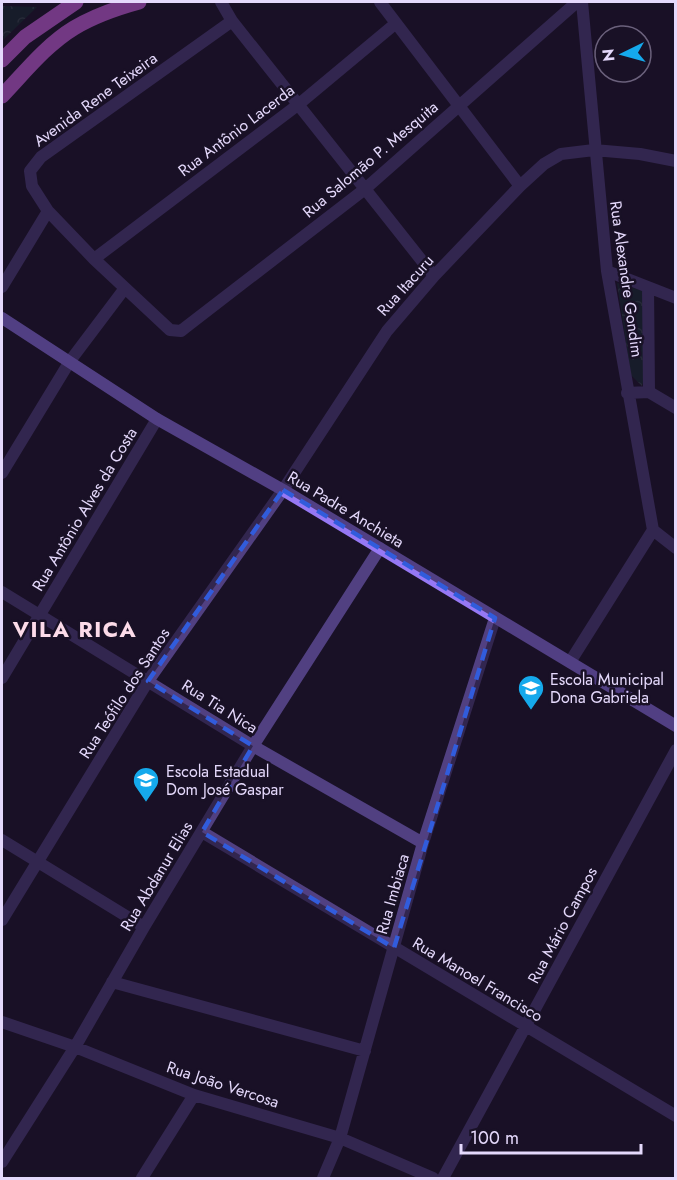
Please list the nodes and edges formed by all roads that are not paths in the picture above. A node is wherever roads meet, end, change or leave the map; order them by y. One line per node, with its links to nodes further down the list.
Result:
1 (76, 2): 8 (main road)
2 (139, 2): 9 (main road)
3 (221, 2): 6 (street)
4 (380, 2): 7 (street)
5 (580, 2): 11 (street, Rua Salomão P. Mesquita); 12 (street, Rua Alexandre Gondim)
6 (232, 21): 10 (street); 16 (street, Avenida Rene Teixeira)
7 (395, 24): 10 (street, Rua Antônio Lacerda); 11 (street)
8 (2, 60)
9 (2, 96)
10 (299, 104): 15 (street); 17 (street, Rua Antônio Lacerda)
11 (459, 106): 14 (street); 15 (street, Rua Salomão P. Mesquita)
12 (594, 150): 13 (street, Rua Itacuru); 14 (street, Rua Itacuru); 18 (street, Rua Alexandre Gondim)
13 (675, 161)
14 (520, 186): 19 (street, Rua Itacuru)
15 (365, 189): 19 (street); 22 (street, Rua Salomão P. Mesquita)
16 (48, 211): 17 (street); 20 (street)
17 (94, 259): 22 (street)
18 (607, 271): 21 (street); 27 (street, Rua Alexandre Gondim)
19 (434, 276): 31 (street, Rua Itacuru)
20 (2, 287)
21 (648, 287): 23 (street); 26 (street)
22 (124, 288): 25 (street)
23 (675, 298)
24 (2, 318): 25 (main road, Rua Padre Anchieta)
25 (70, 361): 29 (main road, Rua Padre Anchieta); 30 (street)
26 (649, 392): 27 (street); 28 (street)
27 (627, 393): 32 (street, Rua Alexandre Gondim)
28 (675, 408)
29 (157, 419): 31 (main road, Rua Padre Anchieta); 36 (street, Rua Antônio Alves da Costa)
30 (2, 473)
31 (283, 490): 33 (main road, Rua Padre Anchieta); 40 (street, Rua Teófilo dos Santos)
32 (653, 530): 34 (street); 38 (street)
33 (380, 548): 37 (main road, Rua Padre Anchieta); 42 (street, Rua Abdanur Elias)
34 (675, 548)
35 (2, 592): 36 (street, Rua Tia Nica)
36 (40, 615): 39 (street, Rua Antônio Alves da Costa); 40 (street, Rua Tia Nica)
37 (495, 618): 38 (main road, Rua Padre Anchieta); 46 (street, Rua Imbiaca)
38 (570, 662): 41 (main road, Rua Padre Anchieta)
39 (2, 678)
40 (148, 681): 42 (street, Rua Tia Nica); 47 (street, Rua Teófilo dos Santos)
41 (675, 726)
42 (252, 746): 44 (street, Rua Abdanur Elias); 46 (street, Rua Tia Nica)
43 (675, 750): 53 (street, Rua Mário Campos)
44 (202, 832): 49 (street, Rua Abdanur Elias); 50 (street, Rua Manoel Francisco)
45 (2, 840): 47 (street)
46 (423, 843): 50 (street, Rua Imbiaca)
47 (37, 862): 48 (street, Rua Teófilo dos Santos); 49 (street)
48 (2, 920)
49 (144, 927): 51 (street, Rua Abdanur Elias)
50 (394, 948): 53 (street, Rua Manoel Francisco); 55 (street, Rua Imbiaca)
51 (112, 982): 54 (street, Rua Abdanur Elias); 55 (street)
52 (2, 1022): 54 (street, Rua João Vercosa)
53 (526, 1027): 57 (street, Rua Manoel Francisco); 63 (street, Rua Mário Campos)
54 (75, 1047): 56 (street, Rua João Vercosa); 59 (street, Rua Abdanur Elias)
55 (365, 1051): 58 (street, Rua Imbiaca)
56 (194, 1095): 58 (street, Rua João Vercosa); 60 (street)
57 (675, 1116)
58 (340, 1138): 61 (street, Rua Imbiaca); 62 (street, Rua João Vercosa)
59 (2, 1162)
60 (142, 1179)
61 (323, 1179)
62 (433, 1179)
63 (443, 1179)

